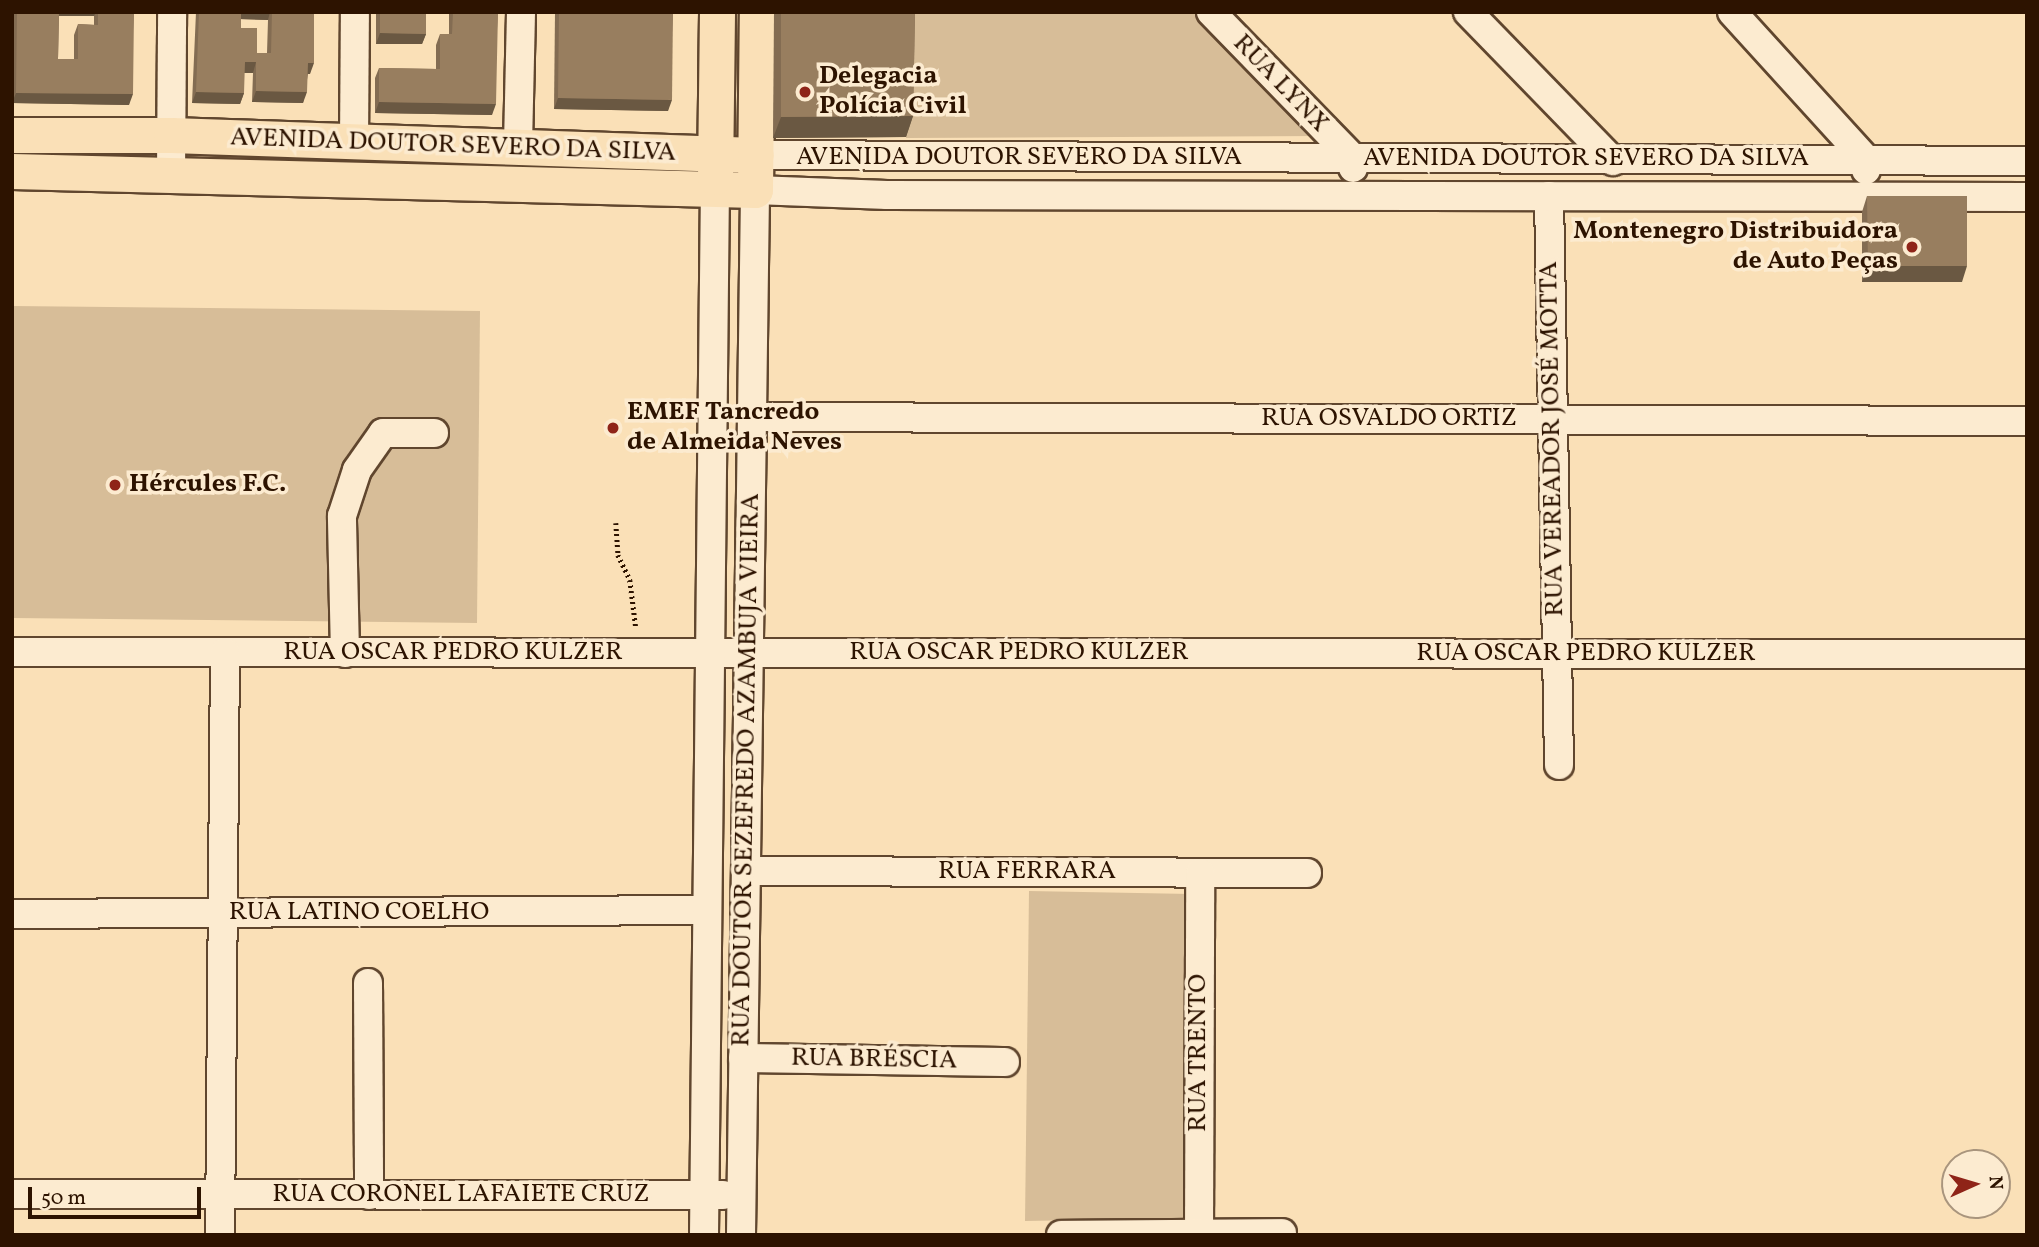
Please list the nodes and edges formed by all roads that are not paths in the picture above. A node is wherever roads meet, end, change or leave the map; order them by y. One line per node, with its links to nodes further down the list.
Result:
1 (172, 12): 10 (street)
2 (355, 12): 11 (street)
3 (521, 12): 12 (street)
4 (717, 12): 13 (main road, RUA DOUTOR SEZEFREDO AZAMBUJA VIEIRA)
5 (757, 12): 14 (main road, RUA DOUTOR SEZEFREDO AZAMBUJA VIEIRA)
6 (1211, 12): 17 (street, RUA LYNX)
7 (1468, 12): 19 (street)
8 (1732, 12): 15 (street)
9 (12, 135): 10 (main road, AVENIDA DOUTOR SEVERO DA SILVA)
10 (172, 135): 11 (main road, AVENIDA DOUTOR SEVERO DA SILVA); 21 (street)
11 (354, 144): 12 (main road, AVENIDA DOUTOR SEVERO DA SILVA)
12 (518, 145): 13 (main road, AVENIDA DOUTOR SEVERO DA SILVA)
13 (715, 155): 14 (main road, AVENIDA DOUTOR SEVERO DA SILVA); 22 (main road, RUA DOUTOR SEZEFREDO AZAMBUJA VIEIRA)
14 (756, 155): 16 (street, AVENIDA DOUTOR SEVERO DA SILVA); 23 (main road, RUA DOUTOR SEZEFREDO AZAMBUJA VIEIRA)
15 (1865, 158): 18 (street, AVENIDA DOUTOR SEVERO DA SILVA); 19 (street, AVENIDA DOUTOR SEVERO DA SILVA); 27 (street)
16 (886, 159): 17 (street, AVENIDA DOUTOR SEVERO DA SILVA); 24 (street)
17 (1353, 159): 19 (street, AVENIDA DOUTOR SEVERO DA SILVA); 25 (street)
18 (2027, 161)
19 (1613, 162)
20 (12, 171): 21 (main road, AVENIDA DOUTOR SEVERO DA SILVA)
21 (171, 175): 22 (main road, AVENIDA DOUTOR SEVERO DA SILVA)
22 (715, 190): 23 (main road, AVENIDA DOUTOR SEVERO DA SILVA); 36 (street, RUA DOUTOR SEZEFREDO AZAMBUJA VIEIRA)
23 (755, 190): 24 (street, AVENIDA DOUTOR SEVERO DA SILVA); 29 (street, RUA DOUTOR SEZEFREDO AZAMBUJA VIEIRA)
24 (887, 195): 25 (street, AVENIDA DOUTOR SEVERO DA SILVA)
25 (1353, 196): 26 (street, AVENIDA DOUTOR SEVERO DA SILVA)
26 (1549, 197): 27 (street, AVENIDA DOUTOR SEVERO DA SILVA); 30 (street, RUA VEREADOR JOSÉ MOTTA)
27 (1868, 197): 28 (street, AVENIDA DOUTOR SEVERO DA SILVA)
28 (2027, 197)
29 (752, 417): 30 (street, RUA OSVALDO ORTIZ); 37 (street, RUA DOUTOR SEZEFREDO AZAMBUJA VIEIRA)
30 (1552, 420): 31 (street, RUA OSVALDO ORTIZ); 38 (street, RUA VEREADOR JOSÉ MOTTA)
31 (2027, 421)
32 (434, 433): 35 (street)
33 (12, 652): 34 (street, RUA OSCAR PEDRO KULZER)
34 (225, 652): 35 (street, RUA OSCAR PEDRO KULZER); 46 (street)
35 (345, 653): 36 (street, RUA OSCAR PEDRO KULZER)
36 (709, 653): 37 (street, RUA OSCAR PEDRO KULZER); 44 (street, RUA DOUTOR SEZEFREDO AZAMBUJA VIEIRA)
37 (749, 653): 38 (street, RUA OSCAR PEDRO KULZER); 41 (street, RUA DOUTOR SEZEFREDO AZAMBUJA VIEIRA)
38 (1557, 654): 39 (street, RUA OSCAR PEDRO KULZER); 40 (street, RUA VEREADOR JOSÉ MOTTA)
39 (2027, 654)
40 (1559, 765)
41 (746, 871): 42 (street, RUA FERRARA); 48 (street, RUA DOUTOR SEZEFREDO AZAMBUJA VIEIRA)
42 (1200, 873): 43 (street, RUA FERRARA); 56 (street, RUA TRENTO)
43 (1307, 873)
44 (706, 910): 46 (street, RUA LATINO COELHO); 53 (street, RUA DOUTOR SEZEFREDO AZAMBUJA VIEIRA)
45 (12, 914): 46 (street, RUA LATINO COELHO)
46 (223, 914): 51 (street)
47 (368, 983): 52 (street)
48 (744, 1058): 49 (street, RUA BRÉSCIA); 54 (street, RUA DOUTOR SEZEFREDO AZAMBUJA VIEIRA)
49 (1005, 1062)
50 (12, 1194): 51 (street, RUA CORONEL LAFAIETE CRUZ)
51 (220, 1194): 52 (street, RUA CORONEL LAFAIETE CRUZ); 57 (street)
52 (369, 1195): 53 (street, RUA CORONEL LAFAIETE CRUZ)
53 (704, 1195): 54 (street, RUA CORONEL LAFAIETE CRUZ); 58 (street, RUA DOUTOR SEZEFREDO AZAMBUJA VIEIRA)
54 (742, 1195): 59 (street, RUA DOUTOR SEZEFREDO AZAMBUJA VIEIRA)
55 (1282, 1233): 56 (street)
56 (1199, 1234): 60 (street)
57 (220, 1235)
58 (704, 1235)
59 (741, 1235)
60 (1061, 1235)

